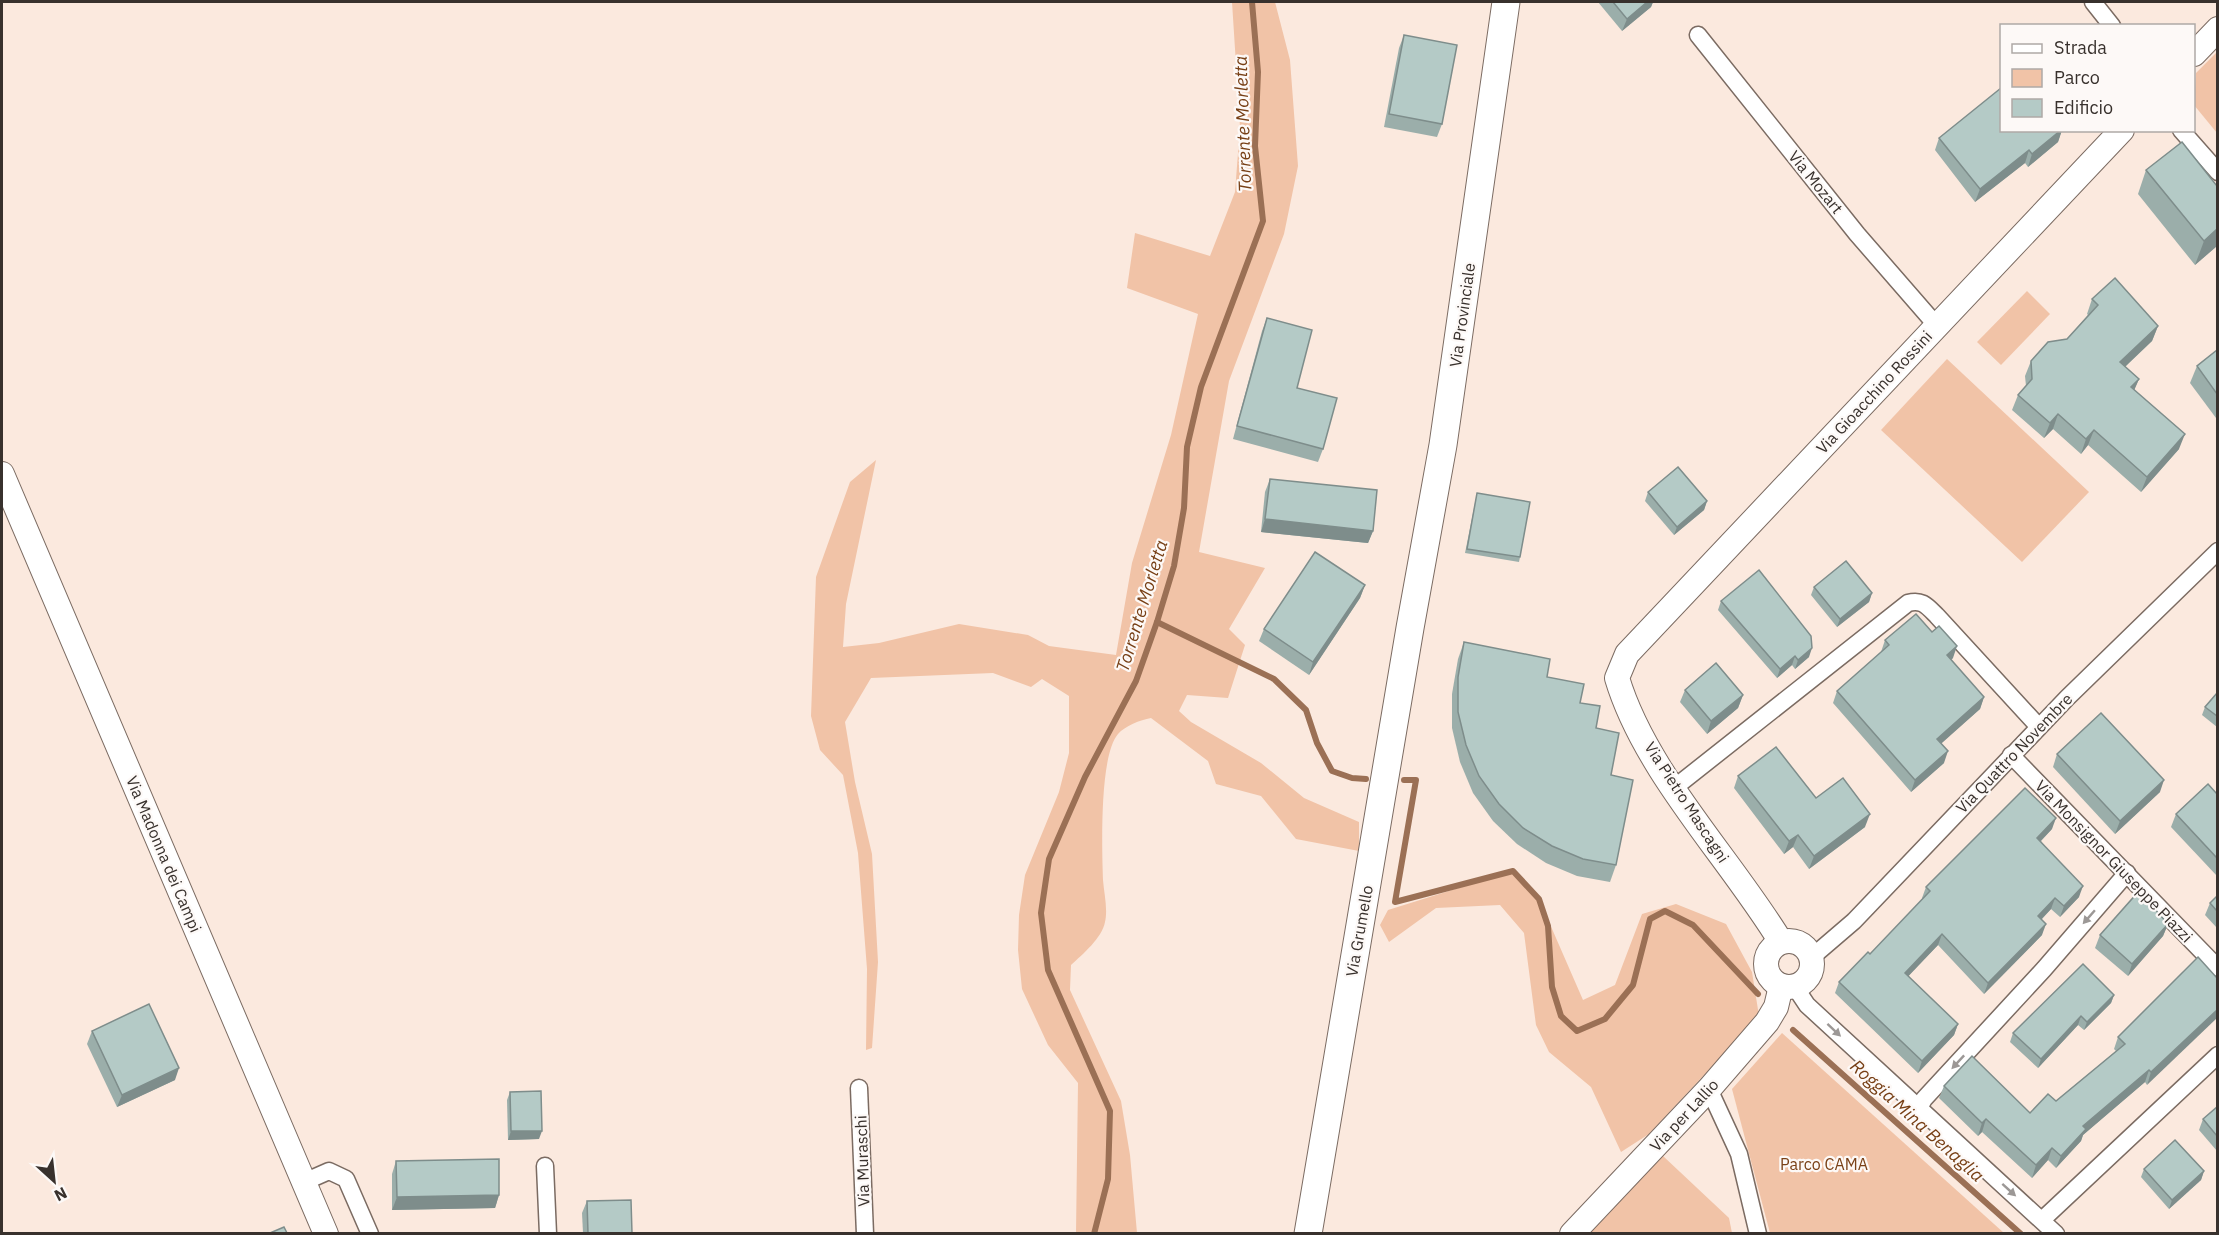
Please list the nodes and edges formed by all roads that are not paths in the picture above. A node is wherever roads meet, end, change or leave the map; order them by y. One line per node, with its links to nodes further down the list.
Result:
1 (1506, 2): 13 (main road, Via Provinciale)
2 (2093, 2): 3 (street)
3 (2110, 24)
4 (2217, 29): 6 (street)
5 (1698, 35): 10 (street, Via Mozart)
6 (2195, 52)
7 (2120, 132): 10 (street, Via Gioacchino Rossini)
8 (2183, 132): 9 (street)
9 (2217, 172)
10 (1937, 326): 14 (street, Via Gioacchino Rossini)
11 (2, 474): 28 (street, Via Madonna dei Campi)
12 (2217, 551): 15 (street, Via Quattro Novembre)
13 (1410, 628): 35 (main road, Via Grumello)
14 (1627, 654): 17 (street, Via Pietro Mascagni)
15 (2039, 727): 16 (street, Via Quattro Novembre); 17 (street)
16 (2011, 755): 18 (street, Via Monsignor Giuseppe Piazzi); 20 (street, Via Quattro Novembre)
17 (1674, 788): 19 (street, Via Pietro Mascagni)
18 (2127, 873): 21 (street, Via Monsignor Giuseppe Piazzi); 26 (street, one-way to 26)
19 (1780, 942): 20 (street); 22 (street)
20 (1812, 957): 22 (street)
21 (2217, 968)
22 (1788, 986): 25 (street, Via per Lallio); 26 (street, one-way to 26)
23 (2217, 1055): 29 (street)
24 (859, 1088): 34 (street, Via Muraschi)
25 (1709, 1089): 30 (street); 36 (street, Via per Lallio)
26 (1919, 1108): 29 (street, one-way to 29)
27 (545, 1166): 33 (street)
28 (304, 1182): 31 (street, Via Madonna dei Campi); 32 (street)
29 (2042, 1220): 37 (street)
30 (1757, 1227)
31 (326, 1233)
32 (370, 1233)
33 (548, 1233)
34 (865, 1233)
35 (1308, 1233)
36 (1572, 1233)
37 (2056, 1233)

